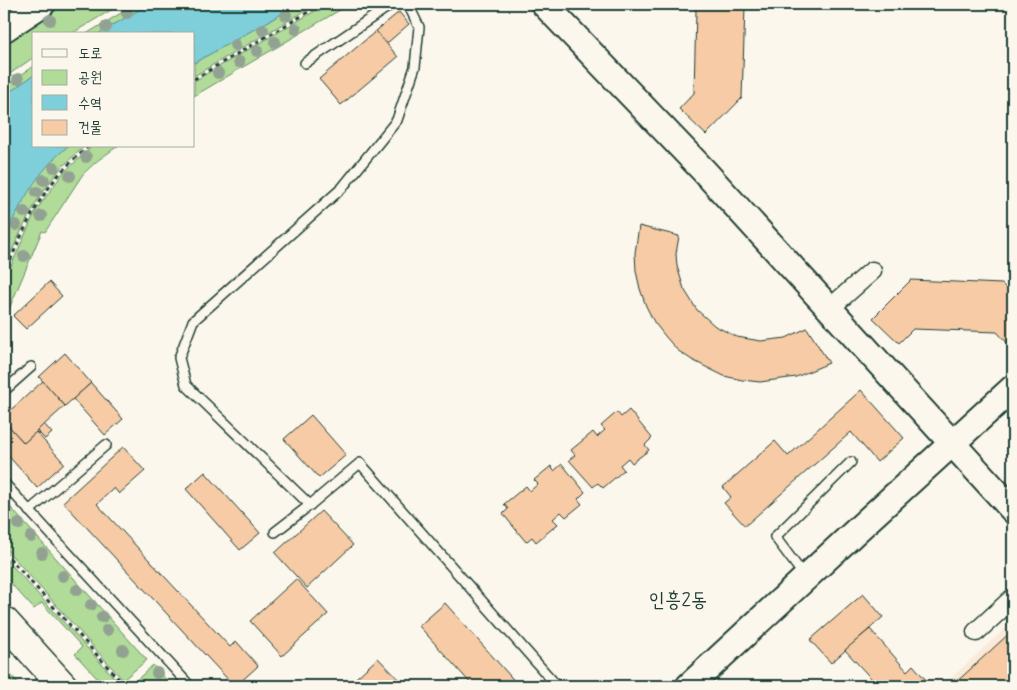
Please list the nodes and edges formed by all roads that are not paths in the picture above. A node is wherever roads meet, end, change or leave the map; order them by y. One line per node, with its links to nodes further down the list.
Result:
1 (42, 4): 5 (street)
2 (392, 4): 6 (lane)
3 (408, 4): 16 (lane)
4 (554, 7): 8 (street)
5 (4, 29)
6 (305, 63)
7 (872, 271): 8 (street)
8 (829, 309): 13 (street)
9 (31, 367): 11 (lane)
10 (1013, 388): 13 (street)
11 (4, 390)
12 (106, 444): 18 (lane)
13 (952, 444): 17 (street); 20 (street)
14 (851, 462): 20 (lane)
15 (4, 483): 18 (lane)
16 (310, 505): 19 (lane); 26 (lane)
17 (1013, 510)
18 (29, 511): 25 (lane)
19 (274, 532)
20 (806, 577): 27 (street)
21 (1013, 598): 23 (street)
22 (4, 621): 24 (main road)
23 (976, 632)
24 (63, 686)
25 (190, 686)
26 (556, 686)
27 (689, 686)

